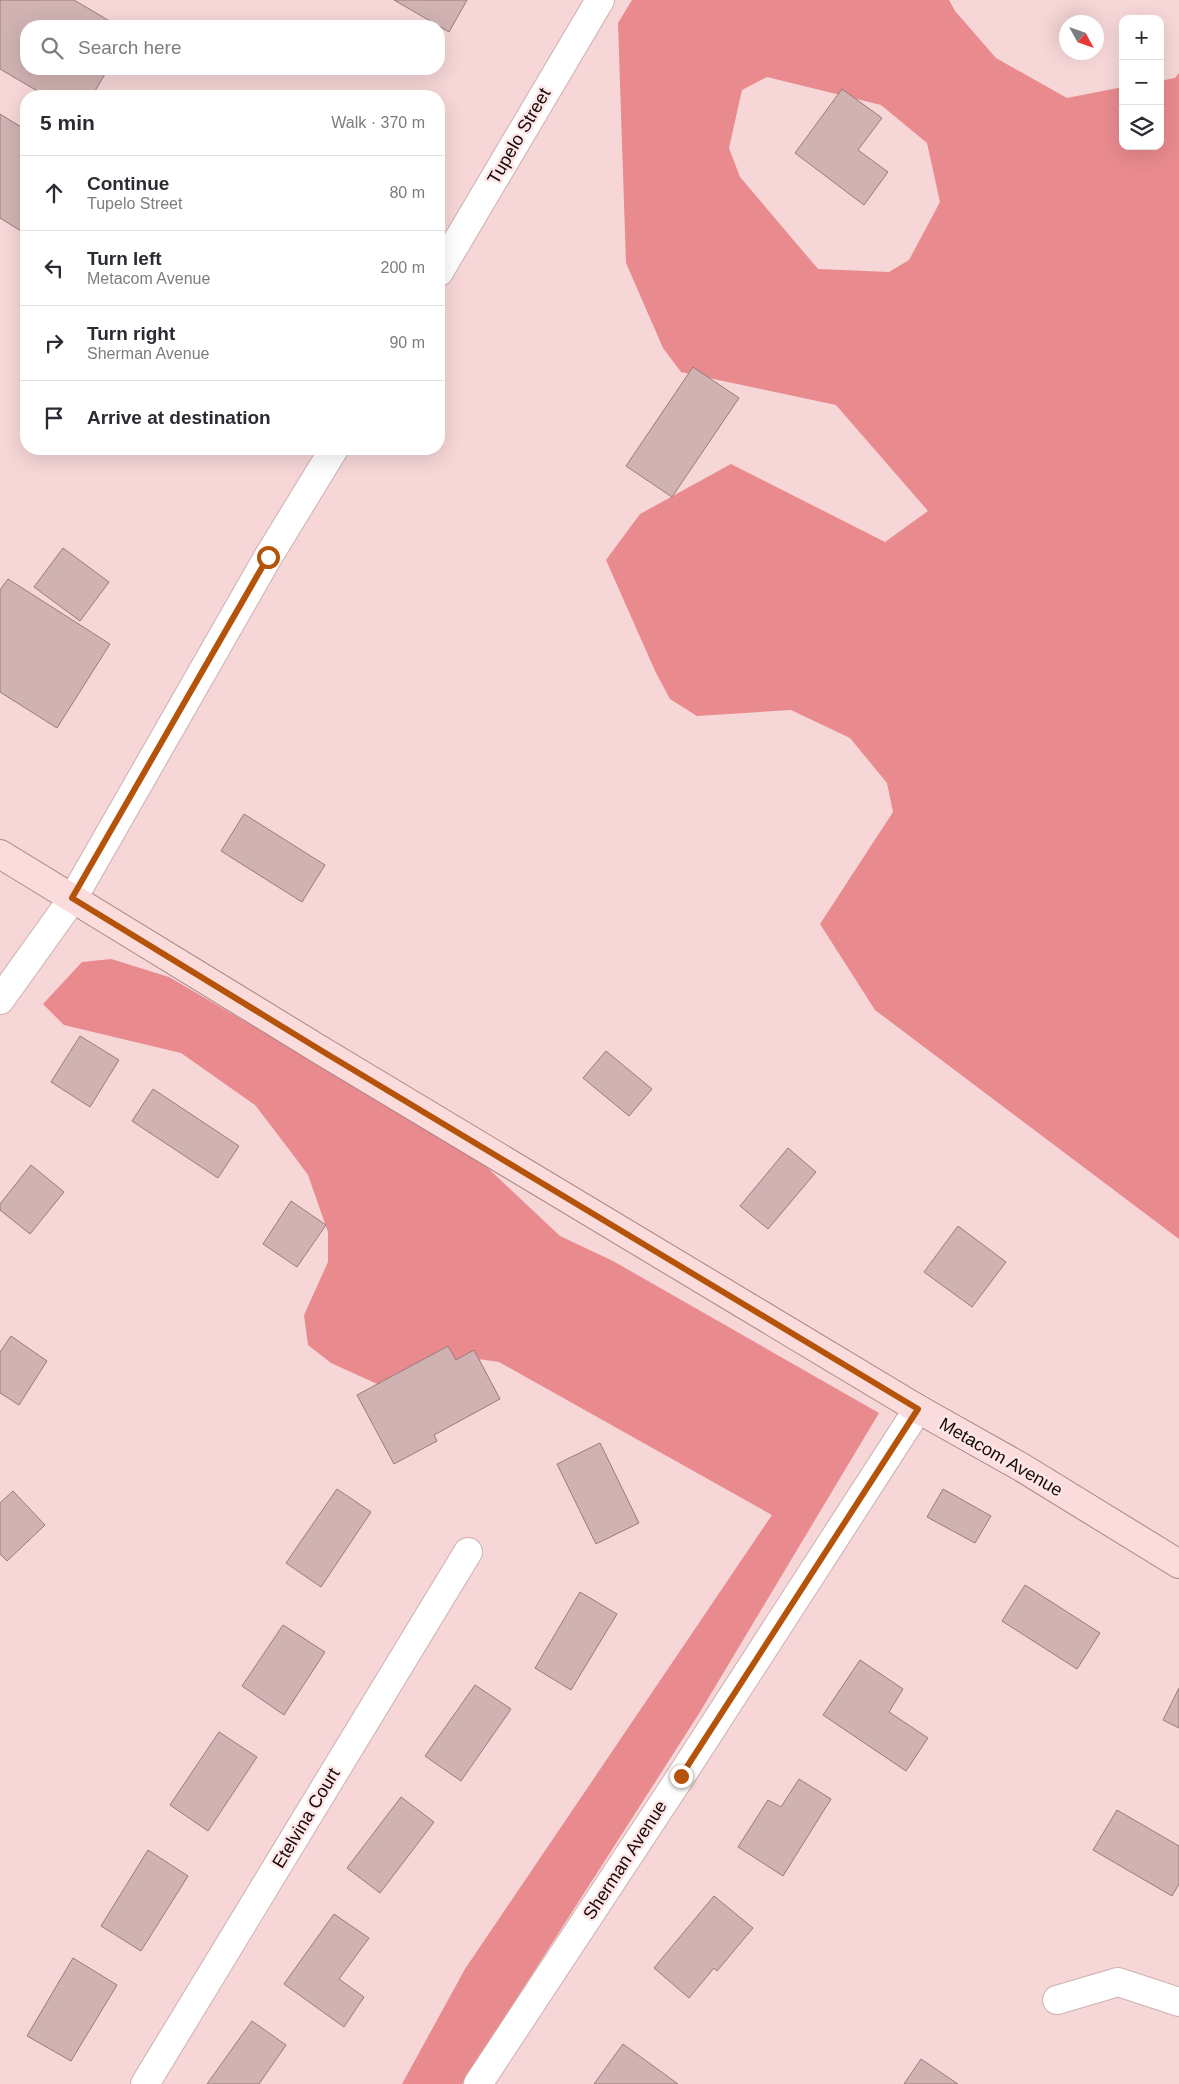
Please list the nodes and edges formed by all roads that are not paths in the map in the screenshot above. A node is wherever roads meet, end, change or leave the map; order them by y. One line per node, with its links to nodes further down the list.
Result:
1 (600, 0): 2 (street, Tupelo Street)
2 (445, 262)
3 (330, 455): 5 (street)
4 (0, 854): 5 (main road, Metacom Avenue)
5 (72, 898): 6 (street); 7 (main road, Metacom Avenue)
6 (0, 1000)
7 (918, 1409): 9 (main road, Metacom Avenue); 13 (street, Sherman Avenue)
8 (468, 1552): 12 (street, Etelvina Court)
9 (1179, 1564)
10 (1057, 2000): 11 (street)
11 (1179, 2002)
12 (145, 2084)
13 (478, 2084)

